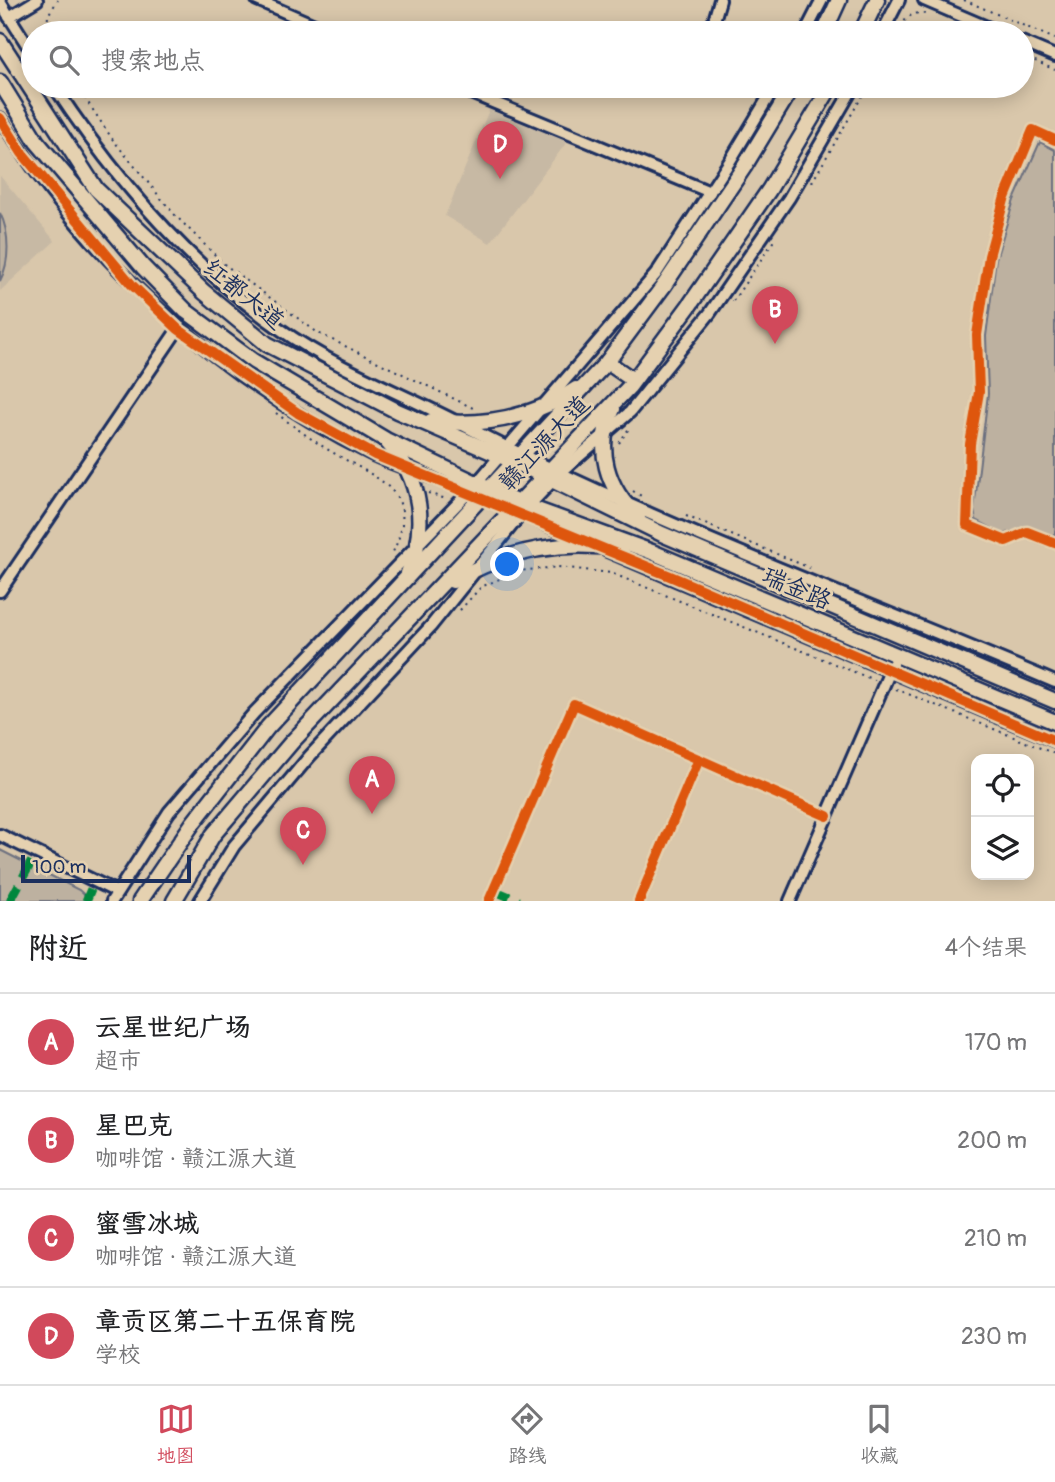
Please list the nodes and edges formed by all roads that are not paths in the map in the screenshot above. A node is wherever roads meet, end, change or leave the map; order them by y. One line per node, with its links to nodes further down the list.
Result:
1 (37, 0): 10 (street)
2 (257, 0): 11 (street)
3 (720, 0): 12 (street)
4 (822, 0): 13 (street)
5 (839, 0): 14 (main road)
6 (877, 0): 15 (main road)
7 (899, 0): 16 (street)
8 (923, 0): 17 (street)
9 (0, 2): 10 (street)
10 (9, 17): 18 (street)
11 (305, 21)
12 (714, 21)
13 (811, 21)
14 (829, 21)
15 (867, 21)
16 (888, 21)
17 (973, 21)
18 (21, 36)
19 (0, 41): 22 (main road, 红都大道)
20 (1034, 47): 21 (street)
21 (1055, 57)
22 (21, 77)
23 (0, 82): 34 (main road, 红都大道)
24 (33, 98): 34 (main road, 红都大道)
25 (62, 98): 32 (street)
26 (483, 98): 33 (street)
27 (763, 98): 33 (street)
28 (786, 98): 37 (main road, 赣江源大道)
29 (824, 98): 38 (main road, 赣江源大道)
30 (847, 98): 42 (street)
31 (0, 118): 35 (street)
32 (115, 174): 34 (street); 41 (street)
33 (710, 192): 39 (street)
34 (89, 194): 35 (street); 40 (main road, 红都大道); 43 (main road, 红都大道)
35 (69, 211): 36 (street)
36 (178, 329): 46 (street); 57 (street)
37 (604, 365): 38 (main road); 39 (main road); 45 (main road, 赣江源大道)
38 (631, 384): 42 (main road); 47 (main road, 赣江源大道)
39 (544, 407): 41 (main road); 44 (street)
40 (397, 411): 41 (main road); 44 (main road, 红都大道)
41 (458, 423): 44 (street)
42 (606, 431): 47 (street); 49 (main road)
43 (386, 440): 46 (main road); 48 (main road, 红都大道)
44 (503, 453): 45 (main road, 红都大道); 48 (street)
45 (518, 459): 47 (main road, 红都大道); 48 (main road, 赣江源大道)
46 (406, 467): 48 (street); 52 (main road)
47 (552, 475): 49 (street); 50 (main road, 赣江源大道); 51 (main road, 瑞金路)
48 (480, 490): 50 (main road, 红都大道); 52 (street); 56 (main road, 赣江源大道)
49 (623, 501): 51 (main road); 61 (street)
50 (520, 508): 53 (street); 54 (main road, 瑞金路); 55 (street); 58 (main road, 赣江源大道)
51 (662, 534): 62 (main road, 瑞金路)
52 (418, 544): 56 (main road); 66 (street)
53 (592, 545): 54 (main road); 55 (main road); 60 (street)
54 (652, 552): 59 (main road, 瑞金路)
55 (476, 569): 58 (main road); 69 (street)
56 (400, 586): 67 (main road, 赣江源大道)
57 (0, 591)
58 (438, 592): 68 (main road, 赣江源大道)
59 (896, 654): 60 (street); 63 (main road, 瑞金路)
60 (890, 670): 64 (street); 70 (street)
61 (1055, 682)
62 (1055, 701)
63 (1055, 722)
64 (1055, 741)
65 (0, 835): 66 (street)
66 (115, 896)
67 (141, 901)
68 (174, 901)
69 (200, 901)
70 (790, 901)

